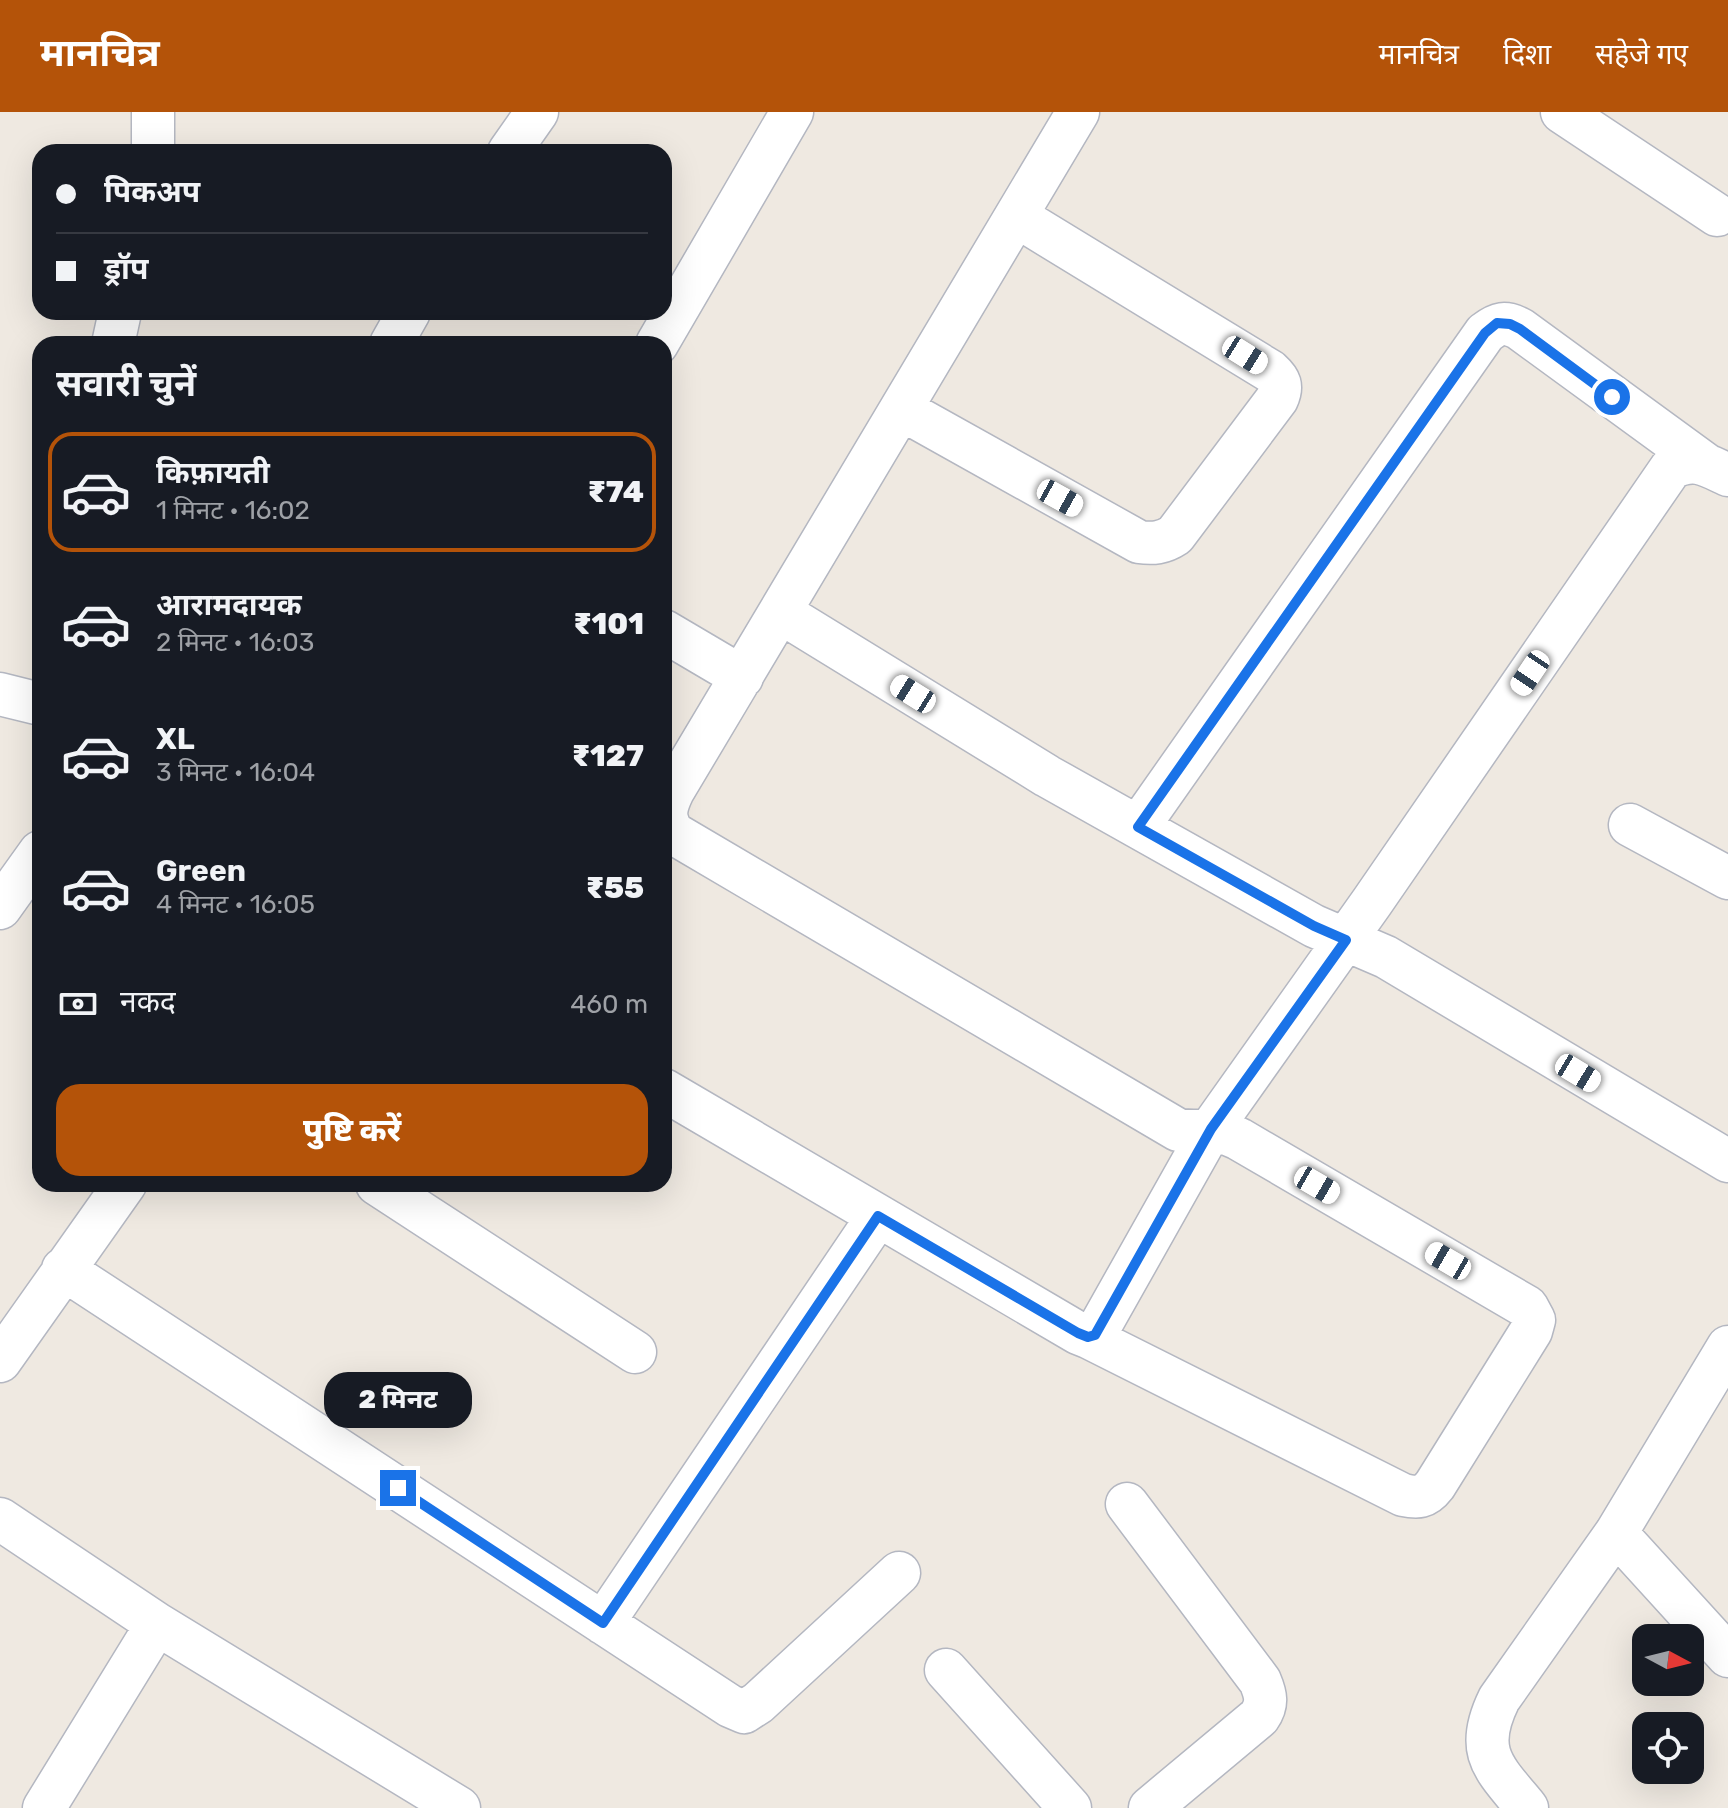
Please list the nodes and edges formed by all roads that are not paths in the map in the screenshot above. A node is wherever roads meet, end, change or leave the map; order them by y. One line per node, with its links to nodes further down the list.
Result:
1 (153, 112): 6 (street)
2 (537, 112): 7 (street)
3 (792, 112): 10 (street)
4 (1078, 112): 9 (street)
5 (1562, 112): 8 (street)
6 (153, 144)
7 (515, 144)
8 (1717, 215)
9 (1016, 216): 11 (street); 11 (street)
10 (672, 318)
11 (901, 409): 13 (street)
12 (1716, 470): 20 (street); 25 (street)
13 (780, 612): 15 (street); 20 (street)
14 (672, 636): 15 (street)
15 (742, 677): 18 (street)
16 (0, 694): 17 (street)
17 (32, 702)
18 (672, 796)
19 (1630, 825): 23 (street)
20 (1138, 827): 25 (street)
21 (672, 831): 27 (street)
22 (32, 863): 24 (street)
23 (1728, 878)
24 (0, 908)
25 (1346, 940): 27 (street); 28 (street)
26 (672, 1095): 31 (street)
27 (1211, 1129): 33 (street); 33 (street)
28 (1728, 1161)
29 (119, 1192): 32 (street)
30 (389, 1192): 35 (street)
31 (878, 1216): 33 (street); 41 (street)
32 (63, 1269): 36 (street); 41 (street)
33 (1088, 1337)
34 (1728, 1347): 39 (street)
35 (635, 1352)
36 (0, 1361)
37 (1127, 1504): 48 (street)
38 (0, 1519): 42 (street)
39 (1616, 1533): 43 (street); 49 (street)
40 (899, 1573): 41 (street)
41 (603, 1623)
42 (157, 1624): 45 (street); 46 (street)
43 (1728, 1656)
44 (946, 1670): 47 (street)
45 (44, 1808)
46 (459, 1808)
47 (1070, 1808)
48 (1150, 1808)
49 (1527, 1808)

